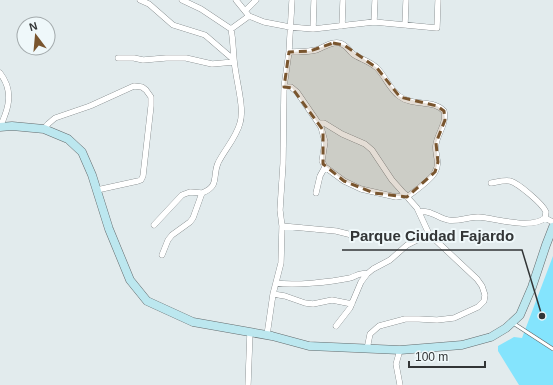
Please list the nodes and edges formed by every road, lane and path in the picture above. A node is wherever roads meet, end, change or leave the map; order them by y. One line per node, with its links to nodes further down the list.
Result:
1 (140, 0): 21 (street)
2 (182, 0): 17 (street)
3 (236, 0): 11 (street)
4 (256, 0): 11 (street)
5 (292, 0): 16 (street)
6 (314, 0): 18 (street)
7 (343, 0): 15 (street)
8 (375, 0): 13 (street)
9 (406, 0): 14 (street)
10 (438, 0): 14 (street)
11 (245, 11): 12 (street)
12 (249, 16): 16 (street); 17 (street)
13 (374, 22): 14 (street); 15 (street)
14 (405, 25)
15 (342, 26): 18 (street)
16 (290, 27): 18 (street); 19 (street)
17 (231, 29): 21 (street)
18 (313, 29)
19 (289, 52): 23 (street); 32 (street)
20 (118, 58): 21 (street)
21 (234, 61): 30 (street)
22 (0, 73): 25 (street)
23 (284, 87): 24 (street); 37 (street)
24 (320, 123): 27 (street); 32 (street)
25 (0, 127): 26 (main road)
26 (44, 129): 29 (main road); 29 (street)
27 (325, 167): 31 (street); 32 (street)
28 (491, 183): 34 (street)
29 (97, 190): 48 (main road)
30 (202, 193): 36 (street); 41 (street)
31 (316, 193)
32 (406, 196): 33 (street)
33 (419, 212): 34 (street); 39 (street)
34 (544, 218): 35 (street)
35 (553, 222)
36 (154, 225)
37 (282, 226): 40 (street); 43 (street)
38 (553, 228): 46 (main road)
39 (428, 234): 42 (street); 50 (street)
40 (352, 235)
41 (162, 255)
42 (367, 274): 43 (street); 45 (street)
43 (276, 283): 44 (street)
44 (273, 294): 45 (street); 49 (street)
45 (352, 304): 47 (street)
46 (513, 322): 51 (lane); 52 (main road)
47 (336, 326)
48 (250, 332): 49 (main road); 53 (street)
49 (267, 335): 50 (main road)
50 (367, 349): 52 (main road)
51 (553, 349)
52 (400, 350): 54 (street)
53 (248, 385)
54 (400, 385)

